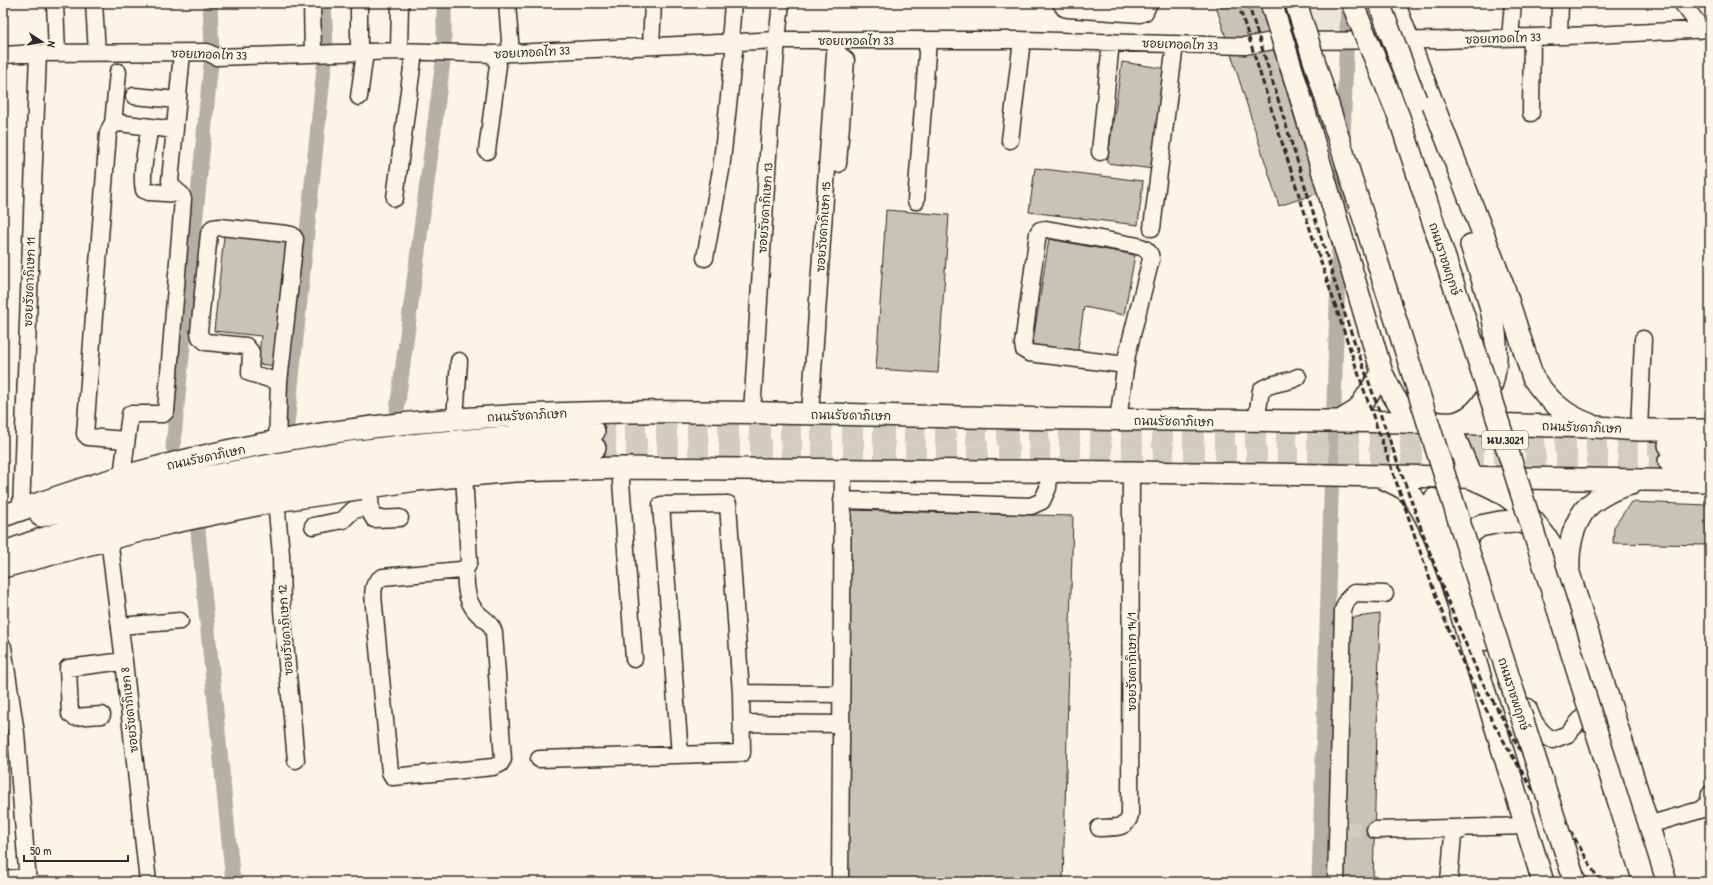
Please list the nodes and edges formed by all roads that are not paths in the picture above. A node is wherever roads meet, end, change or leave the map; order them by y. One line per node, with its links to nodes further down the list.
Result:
1 (55, 3): 38 (street)
2 (94, 3): 39 (street)
3 (312, 3): 42 (street)
4 (359, 3): 35 (street)
5 (400, 3): 36 (street)
6 (508, 3): 41 (street)
7 (653, 3): 34 (street)
8 (733, 3): 30 (street)
9 (781, 3): 26 (street, ซอยรัชดาภิเษก 13)
10 (1061, 3): 11 (street)
11 (1149, 3)
12 (1261, 3): 29 (main road)
13 (1271, 3): 66 (main road, bridge)
14 (1296, 3): 144 (main road, ถนนราชพฤกษ์, bridge)
15 (1352, 3): 145 (main road, ถนนราชพฤกษ์ / นบ.3021, bridge)
16 (1379, 3): 61 (main road, bridge)
17 (1394, 3): 25 (main road)
18 (1513, 3): 24 (street)
19 (1560, 3): 22 (street)
20 (1682, 3): 21 (street)
21 (1704, 30): 22 (street, ซอยเทอดไท 33)
22 (1559, 36): 23 (street, ซอยเทอดไท 33)
23 (1532, 37): 24 (street, ซอยเทอดไท 33); 49 (street)
24 (1510, 38): 25 (street, ซอยเทอดไท 33)
25 (1408, 39): 29 (street, ซอยเทอดไท 33); 68 (main road)
26 (776, 40): 30 (street, ซอยเทอดไท 33); 33 (street, ซอยเทอดไท 33); 70 (street, ซอยรัชดาภิเษก 13)
27 (928, 40): 28 (street, ซอยเทอดไท 33); 33 (street, ซอยเทอดไท 33); 58 (street)
28 (1022, 40): 31 (street, ซอยเทอดไท 33); 53 (street)
29 (1273, 41): 32 (street, ซอยเทอดไท 33); 66 (main road)
30 (733, 42): 34 (street, ซอยเทอดไท 33); 62 (street)
31 (1111, 42): 32 (street, ซอยเทอดไท 33); 55 (street)
32 (1175, 44): 59 (street)
33 (836, 45): 60 (street); 71 (street, ซอยรัชดาภิเษก 15)
34 (651, 46): 41 (street, ซอยเทอดไท 33)
35 (362, 52): 36 (street, ซอยเทอดไท 33); 42 (street, ซอยเทอดไท 33); 47 (street)
36 (406, 52): 43 (street, ซอยเทอดไท 33); 57 (street)
37 (38, 53): 38 (street, ซอยเทอดไท 33); 44 (street, ซอยเทอดไท 33); 101 (street, ซอยรัชดาภิเษก 11)
38 (58, 53): 39 (street, ซอยเทอดไท 33)
39 (96, 53): 40 (street, ซอยเทอดไท 33)
40 (182, 53): 42 (street, ซอยเทอดไท 33); 48 (street)
41 (511, 53): 43 (street, ซอยเทอดไท 33)
42 (314, 54)
43 (493, 54): 54 (street)
44 (3, 55)
45 (118, 72): 50 (street)
46 (134, 96): 48 (street)
47 (359, 97)
48 (178, 100): 52 (street)
49 (1531, 113)
50 (113, 124): 51 (street); 80 (street)
51 (150, 127): 52 (street); 56 (street)
52 (175, 130): 56 (street)
53 (1010, 140)
54 (487, 151)
55 (1100, 152)
56 (181, 194): 80 (street)
57 (395, 198)
58 (916, 201)
59 (1152, 228)
60 (833, 233)
61 (1471, 245): 68 (main road); 76 (main road)
62 (705, 258)
63 (1643, 339): 78 (street)
64 (459, 361): 72 (street)
65 (1126, 365): 65 (street); 73 (street)
66 (1382, 373): 74 (main road); 76 (main road)
67 (1298, 377): 75 (street)
68 (1533, 378): 77 (main road)
69 (279, 382): 69 (street); 81 (street)
70 (752, 413): 71 (main road, ถนนรัชดาภิเษก); 72 (main road, ถนนรัชดาภิเษก)
71 (810, 414): 73 (main road, ถนนรัชดาภิเษก)
72 (455, 419): 81 (main road, ถนนรัชดาภิเษก)
73 (1118, 420): 75 (main road, ถนนรัชดาภิเษก)
74 (1340, 421): 75 (main road, ถนนรัชดาภิเษก); 76 (main road, ถนนรัชดาภิเษก)
75 (1256, 422)
76 (1449, 424): 77 (main road, ถนนรัชดาภิเษก); 92 (main road)
77 (1597, 427): 78 (main road, ถนนรัชดาภิเษก)
78 (1639, 430): 79 (main road, ถนนรัชดาภิเษก)
79 (1710, 430)
80 (126, 440): 89 (street)
81 (277, 443): 89 (main road, ถนนรัชดาภิเษก)
82 (1710, 446): 83 (main road)
83 (1710, 462)
84 (620, 468): 85 (main road); 88 (main road); 119 (street)
85 (843, 470): 86 (main road); 97 (street)
86 (1049, 472): 87 (main road); 97 (street)
87 (1131, 472): 90 (main road); 134 (street, ซอยรัชดาภิเษก 14/1)
88 (464, 475): 95 (main road); 111 (street)
89 (122, 476): 101 (main road, ถนนรัชดาภิเษก)
90 (1380, 477): 91 (main road); 113 (main road)
91 (1421, 478): 92 (main road); 96 (street)
92 (1472, 478): 93 (main road); 100 (main road); 105 (main road)
93 (1654, 480): 94 (main road); 112 (main road)
94 (1710, 481)
95 (370, 486): 98 (main road); 99 (street)
96 (1433, 497): 100 (street); 109 (street)
97 (842, 500): 123 (street)
98 (276, 501): 107 (main road); 130 (street, ซอยรัชดาภิเษก 12)
99 (371, 507): 102 (street); 104 (street)
100 (1453, 512): 106 (street); 109 (main road)
101 (12, 513)
102 (400, 518)
103 (3, 526): 108 (main road)
104 (313, 526)
105 (1542, 533): 106 (main road); 112 (main road); 124 (street)
106 (1469, 534): 109 (main road); 124 (street)
107 (109, 538): 110 (main road); 116 (street, ซอยรัชดาภิเษก 8)
108 (3, 553)
109 (1456, 554): 113 (main road); 117 (street)
110 (3, 567)
111 (465, 569): 111 (street)
112 (1569, 574): 121 (main road)
113 (1451, 581): 133 (main road)
114 (1385, 594): 141 (street)
115 (180, 621): 116 (street)
116 (120, 626): 120 (street, ซอยรัชดาภิเษก 8)
117 (1486, 642)
118 (3, 647): 138 (street)
119 (634, 659)
120 (124, 660): 125 (street); 139 (street, ซอยรัชดาภิเษก 8)
121 (1604, 680): 124 (street); 132 (main road)
122 (741, 693): 123 (street); 126 (street); 128 (street)
123 (841, 694): 127 (street)
124 (1595, 704)
125 (102, 715)
126 (742, 723): 127 (street); 128 (street)
127 (841, 724): 140 (street)
128 (680, 755): 129 (street)
129 (539, 759)
130 (296, 760)
131 (1709, 800): 132 (street)
132 (1648, 825): 146 (main road)
133 (1527, 826): 135 (street); 143 (main road)
134 (1100, 828)
135 (1464, 828): 136 (street); 142 (street)
136 (1375, 830)
137 (3, 879): 138 (street)
138 (28, 880)
139 (148, 882)
140 (840, 882)
141 (1336, 882)
142 (1449, 882)
143 (1543, 882)
144 (1575, 882)
145 (1644, 882)
146 (1666, 882)

